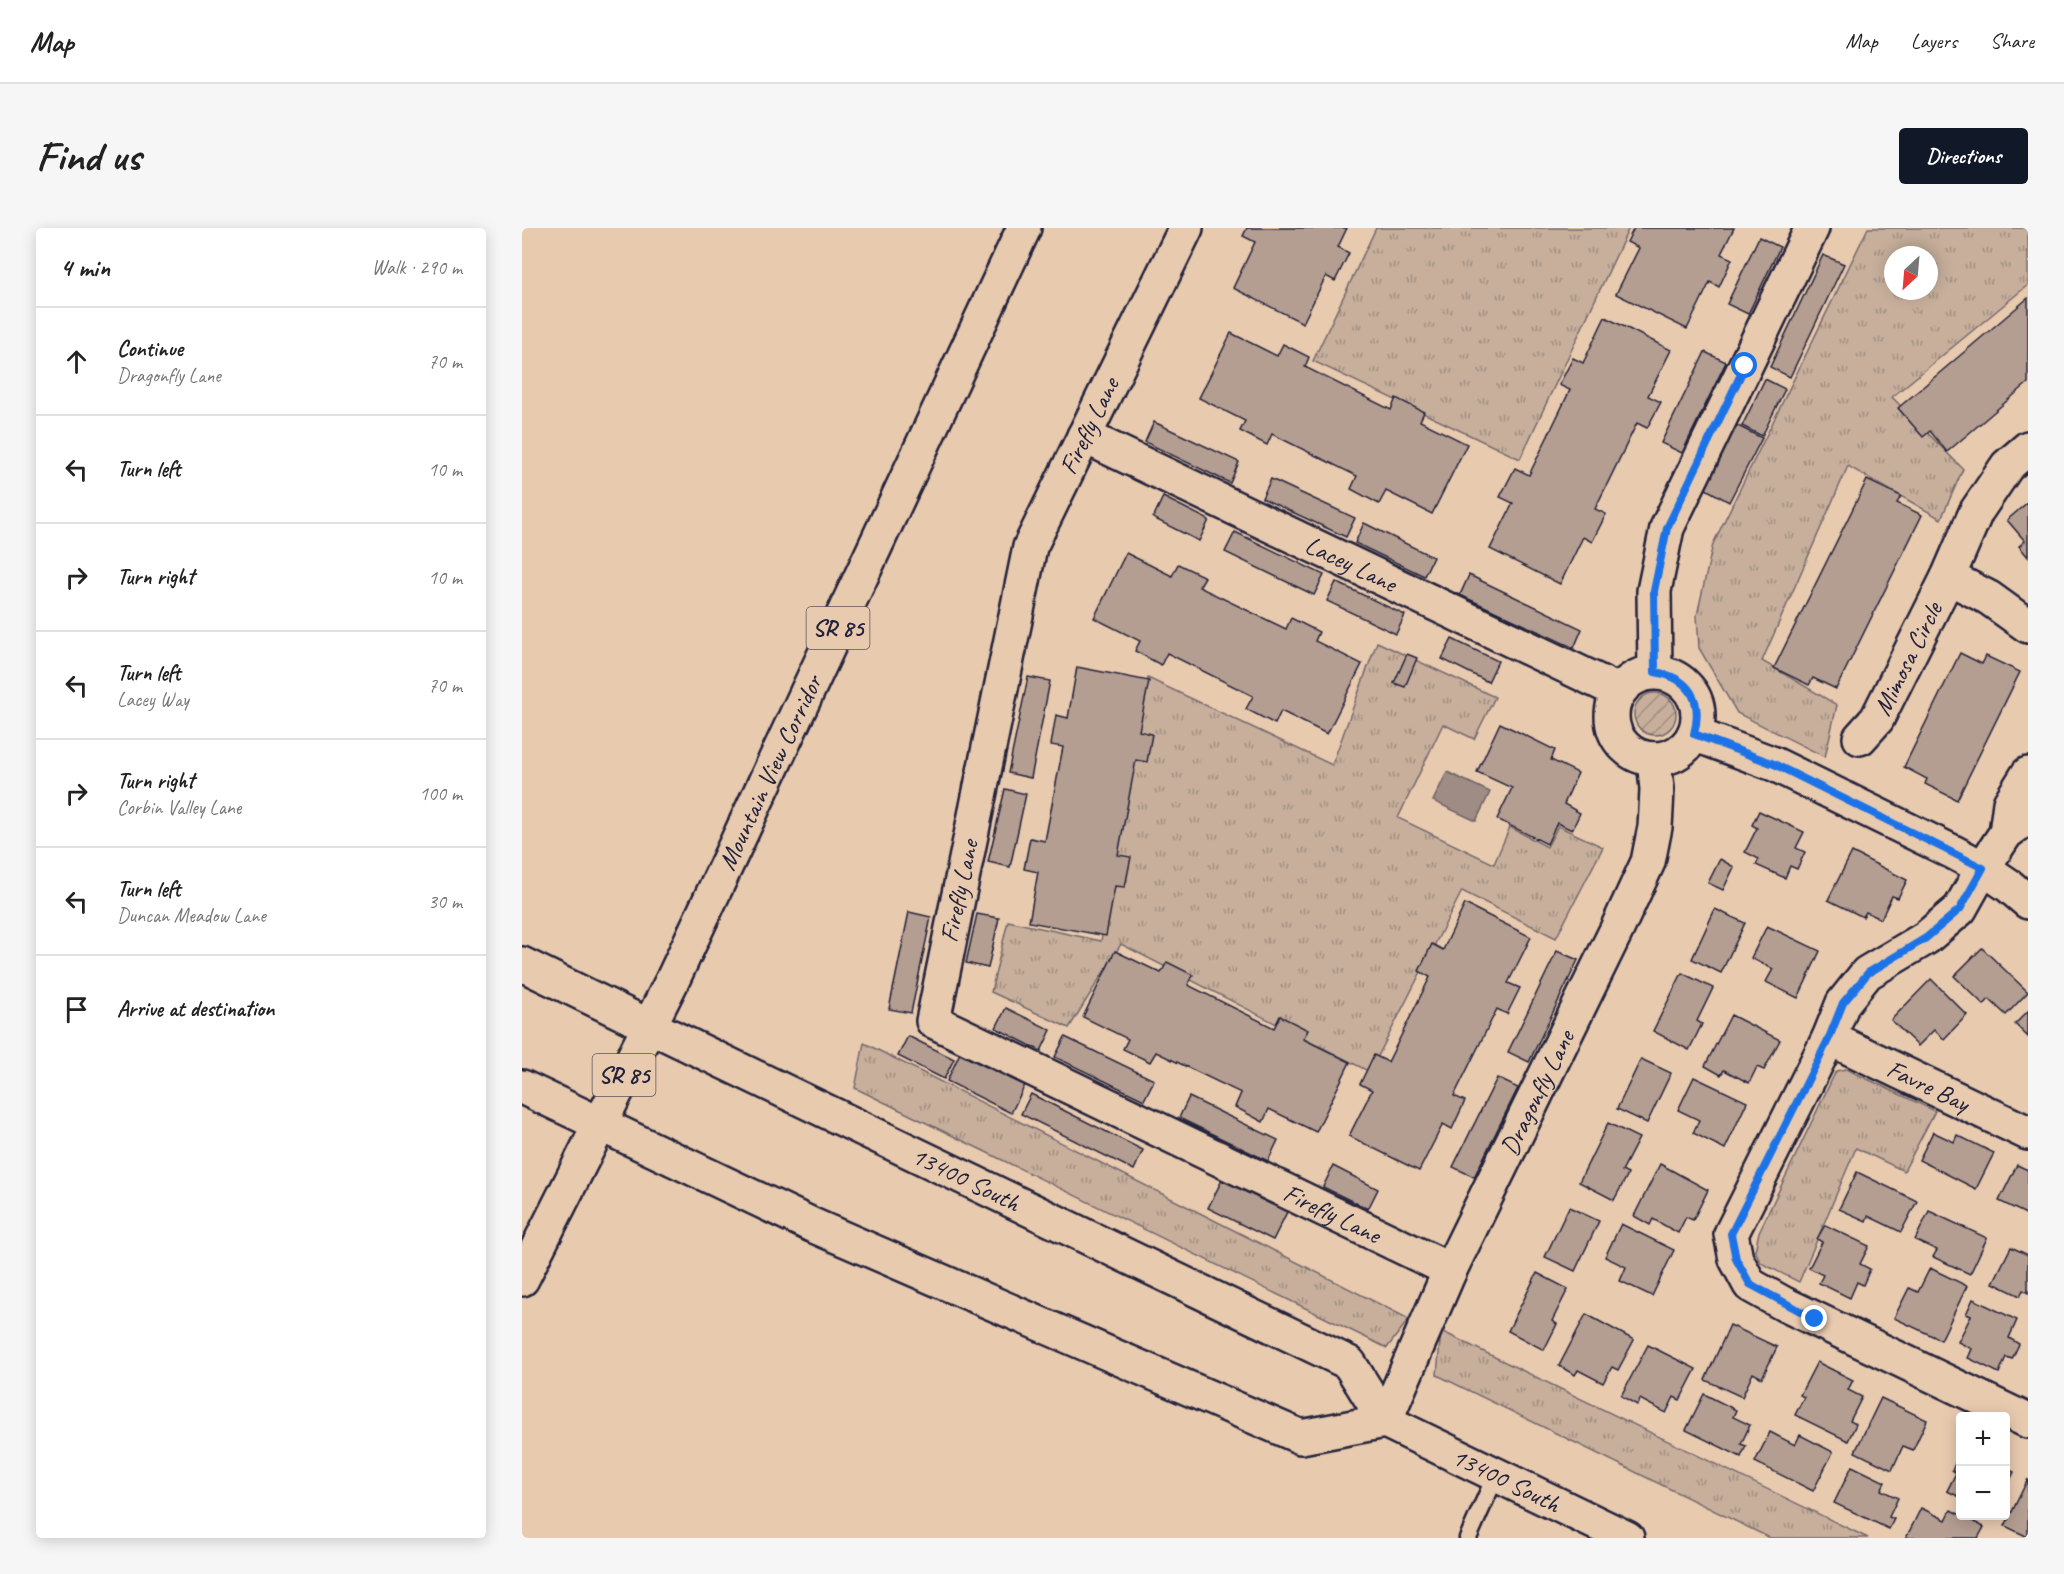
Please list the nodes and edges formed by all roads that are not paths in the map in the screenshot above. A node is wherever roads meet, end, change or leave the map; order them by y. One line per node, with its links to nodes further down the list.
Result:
1 (1024, 228): 18 (main road, Mountain View Corridor / SR 85)
2 (1186, 228): 4 (main road, Firefly Lane)
3 (1812, 228): 8 (main road)
4 (1084, 436): 9 (main road, Lacey Lane); 23 (main road, Firefly Lane)
5 (2028, 448): 6 (main road, Mimosa Circle)
6 (1948, 577): 7 (main road); 11 (main road, Mimosa Circle)
7 (2028, 626)
8 (1655, 672): 9 (main road); 10 (main road)
9 (1618, 692): 12 (main road)
10 (1694, 734): 12 (main road); 15 (main road)
11 (1860, 738)
12 (1654, 759): 23 (main road, Dragonfly Lane)
13 (2028, 774): 14 (main road)
14 (2017, 825): 15 (main road)
15 (1983, 868): 16 (main road); 19 (main road)
16 (2028, 902)
17 (522, 964): 18 (main road, 13400 South)
18 (649, 1026): 21 (main road, Mountain View Corridor / SR 85); 25 (main road, 13400 South)
19 (1829, 1038): 22 (main road, Favre Bay); 26 (main road)
20 (522, 1087): 21 (main road)
21 (600, 1124): 24 (main road, Mountain View Corridor / SR 85); 25 (main road)
22 (2028, 1133)
23 (1450, 1270): 25 (main road, Dragonfly Lane)
24 (522, 1279)
25 (1385, 1421): 27 (main road, 13400 South)
26 (2028, 1421)
27 (1496, 1475): 28 (lane); 29 (main road, 13400 South)
28 (1467, 1538)
29 (1627, 1538)

